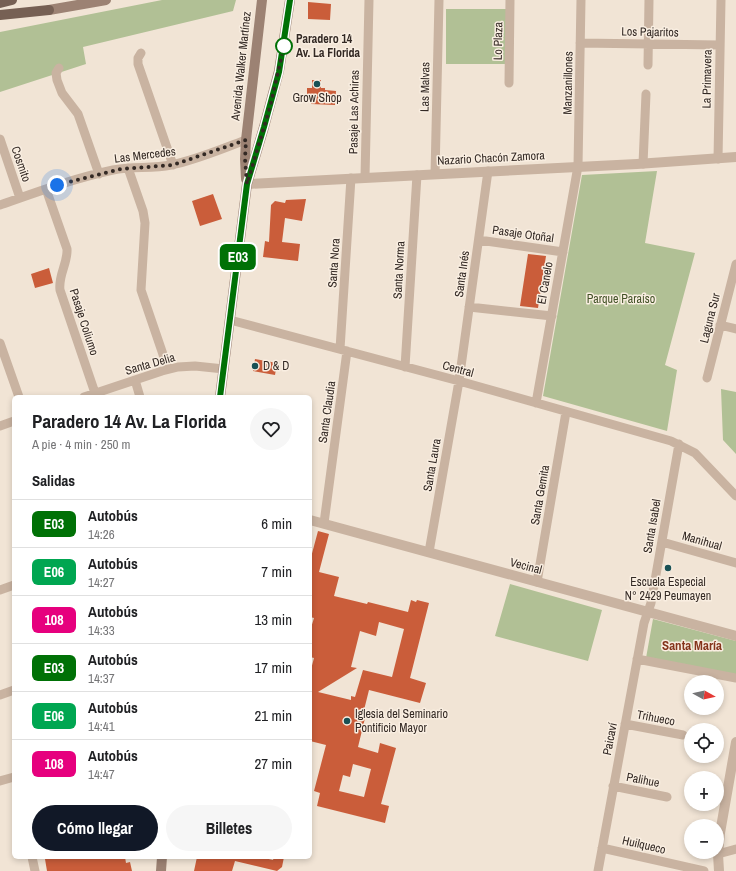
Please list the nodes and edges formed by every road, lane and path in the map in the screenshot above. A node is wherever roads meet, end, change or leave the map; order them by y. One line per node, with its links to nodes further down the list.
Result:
1 (12, 0): 11 (main road)
2 (106, 0): 12 (main road)
3 (262, 0): 24 (main road, Avenida Walker Martínez)
4 (290, 0): 37 (main road, Avenida Walker Martínez)
5 (368, 0): 35 (street, Pasaje Las Achiras)
6 (439, 0): 33 (street, Las Malvas)
7 (510, 0): 21 (street, Lo Plaza)
8 (581, 0): 15 (street, Manzanillones)
9 (649, 0): 16 (street)
10 (721, 0): 17 (street, La Primavera)
11 (0, 3)
12 (49, 10): 13 (main road); 14 (street)
13 (0, 15)
14 (0, 20)
15 (580, 43): 16 (street, Los Pajaritos); 29 (street, Manzanillones)
16 (648, 44): 17 (street, Los Pajaritos); 19 (street)
17 (720, 46): 26 (street, La Primavera)
18 (141, 53): 28 (street)
19 (648, 65)
20 (59, 68): 32 (street)
21 (509, 83)
22 (646, 94): 27 (street)
23 (0, 139): 39 (street, Cosmito)
24 (246, 140): 28 (street, Las Mercedes); 37 (main road, Avenida Walker Martínez)
25 (736, 157): 26 (street, Nazario Chacón Zamora)
26 (718, 159): 27 (street, Nazario Chacón Zamora)
27 (643, 164): 29 (street, Nazario Chacón Zamora)
28 (173, 165): 30 (street, Las Mercedes)
29 (578, 166): 31 (street, Nazario Chacón Zamora); 42 (street, El Canelo)
30 (128, 168): 32 (street, Las Mercedes); 52 (street)
31 (488, 171): 33 (street, Nazario Chacón Zamora); 41 (street, Santa Inés)
32 (98, 174): 38 (street, Las Mercedes)
33 (435, 174): 34 (street, Nazario Chacón Zamora)
34 (416, 175): 35 (street, Nazario Chacón Zamora); 51 (street, Santa Norma)
35 (365, 177): 36 (street, Nazario Chacón Zamora)
36 (351, 178): 37 (street, Nazario Chacón Zamora); 50 (street, Santa Nora)
37 (247, 184): 46 (main road, Avenida Walker Martínez)
38 (46, 189): 39 (street, Las Mercedes); 57 (street, Pasaje Coliumo)
39 (20, 198): 40 (street, Las Mercedes)
40 (0, 204)
41 (479, 240): 42 (street, Pasaje Otoñal); 44 (street, Santa Inés)
42 (563, 252): 45 (street, El Canelo)
43 (736, 264): 47 (street, Laguna Sur)
44 (469, 307): 45 (street); 56 (street, Santa Inés)
45 (552, 316): 62 (street, El Canelo)
46 (230, 320): 50 (street, Central); 53 (main road, Avenida Walker Martínez)
47 (720, 325): 48 (street); 54 (street, Laguna Sur)
48 (736, 329)
49 (0, 343): 58 (street)
50 (344, 350): 51 (street, Central); 69 (street, Santa Claudia)
51 (405, 367): 56 (street, Central)
52 (168, 369): 53 (street, Santa Delia); 55 (street, Santa Delia)
53 (224, 369): 61 (main road, Avenida Walker Martínez)
54 (707, 378)
55 (135, 380): 57 (street, Santa Delia); 60 (street)
56 (459, 381): 62 (street, Central); 71 (street, Santa Laura)
57 (95, 393): 59 (street, Santa Delia)
58 (18, 395)
59 (90, 395)
60 (139, 395)
61 (220, 395)
62 (536, 403): 63 (street, Central)
63 (566, 412): 66 (street, Central); 73 (street, Santa Gemita)
64 (12, 422): 65 (street)
65 (0, 426)
66 (679, 444): 67 (street, Central); 70 (street, Santa Isabel)
67 (736, 496)
68 (312, 520): 69 (street, Vecinal)
69 (324, 523): 71 (street, Vecinal)
70 (662, 542): 72 (street, Manihual); 76 (street, Santa Isabel)
71 (429, 552): 73 (street, Vecinal)
72 (736, 563)
73 (537, 582): 76 (street, Vecinal)
74 (12, 586): 75 (street)
75 (0, 590)
76 (648, 612): 77 (street, Vecinal); 78 (street, Paicaví)
77 (736, 636)
78 (637, 659): 79 (street); 82 (street, Paicaví)
79 (736, 678)
80 (12, 691): 81 (street)
81 (0, 695)
82 (625, 724): 83 (street, Trihueco); 87 (street, Paicaví)
83 (683, 735)
84 (736, 742): 89 (street)
85 (12, 778): 86 (street)
86 (0, 781)
87 (613, 786): 88 (street, Palihue); 90 (street, Paicaví)
88 (667, 797)
89 (722, 819)
90 (602, 848): 98 (street, Paicaví); 99 (street, Huilqueco)
91 (736, 849): 92 (street)
92 (724, 852)
93 (32, 859): 96 (street)
94 (162, 859): 97 (main road)
95 (719, 859): 100 (street)
96 (35, 871)
97 (161, 871)
98 (598, 871)
99 (704, 871)
100 (720, 871)

